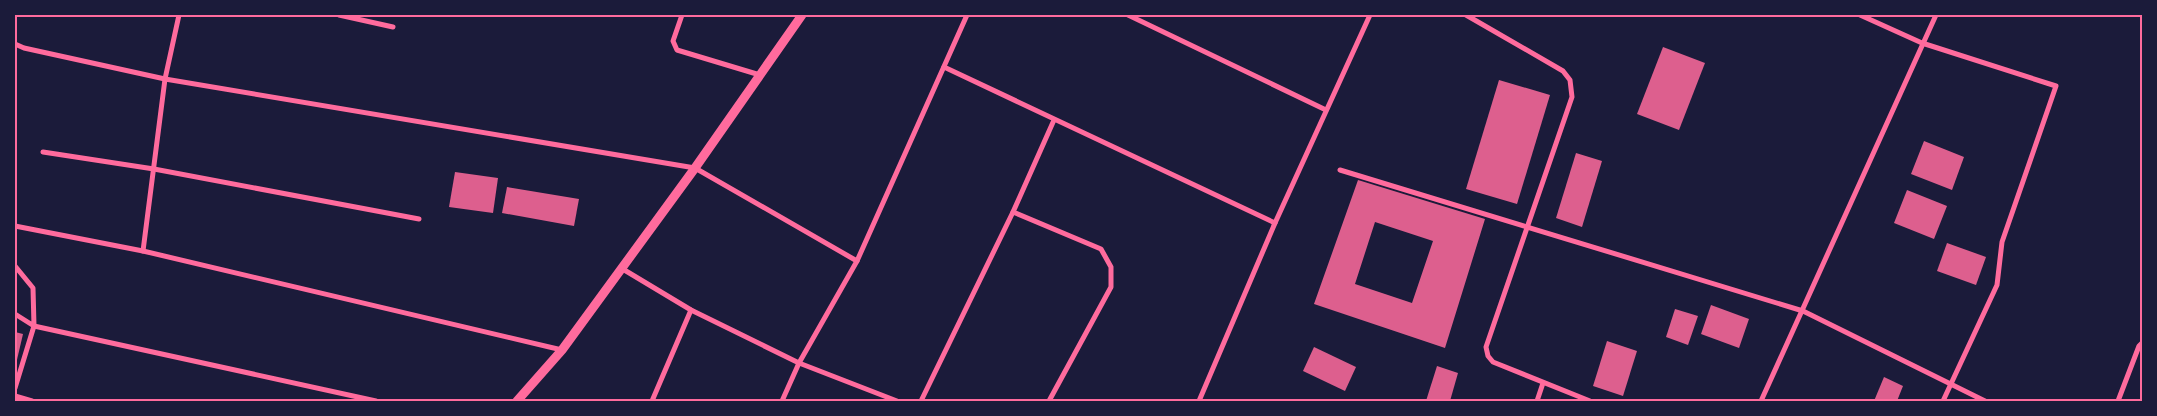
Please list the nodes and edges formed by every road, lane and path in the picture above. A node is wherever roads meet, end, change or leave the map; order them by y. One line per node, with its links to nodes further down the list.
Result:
1 (179, 15): 16 (street)
2 (339, 15): 11 (street)
3 (682, 15): 15 (street)
4 (802, 15): 15 (street)
5 (967, 15): 14 (street)
6 (1128, 15): 17 (street)
7 (1370, 15): 17 (street)
8 (1466, 15): 27 (street)
9 (1860, 15): 12 (street)
10 (1936, 15): 12 (street)
11 (393, 27)
12 (1922, 43): 33 (street); 40 (street)
13 (15, 44): 16 (street)
14 (944, 67): 18 (street); 29 (street)
15 (760, 75): 20 (street)
16 (165, 79): 20 (street); 21 (street)
17 (1326, 110): 25 (street)
18 (1054, 120): 23 (street); 25 (street)
19 (42, 152): 21 (street)
20 (694, 168): 29 (street); 31 (street)
21 (154, 169): 24 (street); 28 (street)
22 (1340, 170): 27 (street)
23 (1013, 212): 49 (street); 50 (street)
24 (420, 219)
25 (1275, 223): 51 (street)
26 (15, 226): 28 (street)
27 (1528, 228): 33 (street); 39 (street)
28 (143, 251): 37 (street)
29 (857, 261): 38 (street)
30 (15, 266): 35 (street)
31 (621, 268): 32 (street); 37 (street)
32 (691, 310): 38 (street); 46 (street)
33 (1803, 311): 40 (street); 54 (street)
34 (15, 314): 35 (street)
35 (34, 326): 41 (street); 44 (street)
36 (2142, 343): 57 (street)
37 (562, 350): 45 (street)
38 (799, 362): 47 (street); 48 (street)
39 (1544, 383): 52 (street); 53 (street)
40 (1951, 384): 55 (street); 56 (street)
41 (15, 388)
42 (15, 396): 43 (street)
43 (32, 401)
44 (376, 401)
45 (517, 401)
46 (652, 401)
47 (782, 401)
48 (897, 401)
49 (921, 401)
50 (1049, 401)
51 (1199, 401)
52 (1537, 401)
53 (1590, 401)
54 (1761, 401)
55 (1943, 401)
56 (1985, 401)
57 (2118, 401)

